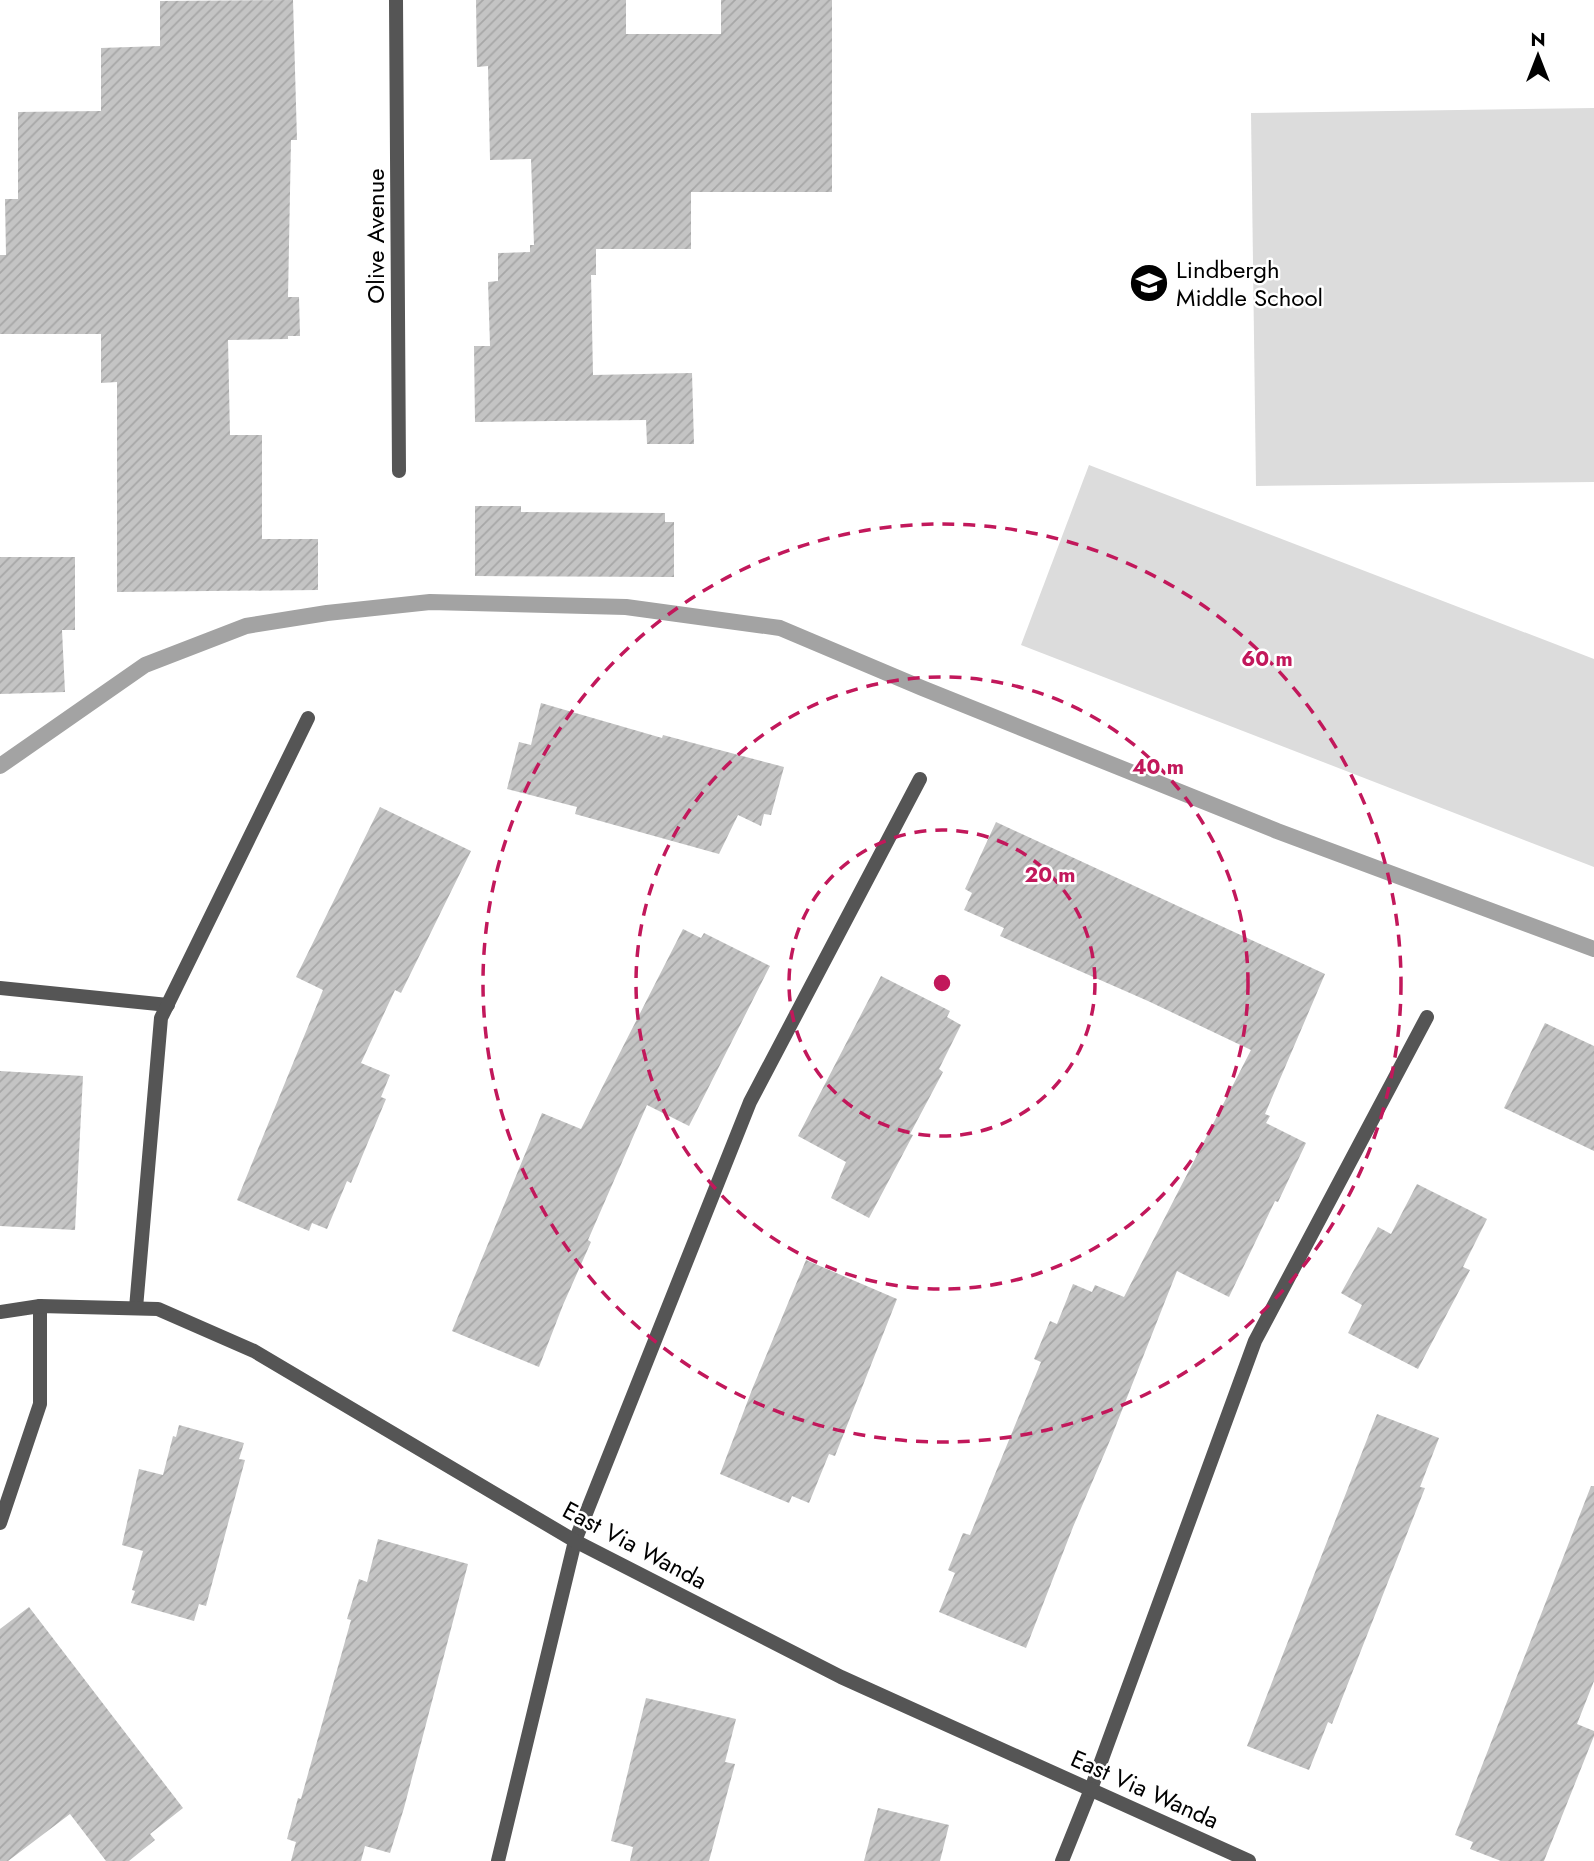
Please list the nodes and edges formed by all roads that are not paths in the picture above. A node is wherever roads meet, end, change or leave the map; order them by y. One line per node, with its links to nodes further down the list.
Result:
1 (396, 0): 2 (street, Olive Avenue)
2 (399, 471)
3 (307, 718): 6 (street)
4 (920, 779): 12 (street)
5 (0, 988): 6 (street)
6 (168, 1005): 9 (street)
7 (1427, 1017): 13 (street)
8 (40, 1306): 9 (street, East Via Wanda); 10 (street, East Via Wanda); 11 (street)
9 (136, 1308): 12 (street, East Via Wanda)
10 (0, 1312)
11 (0, 1523)
12 (575, 1541): 13 (street, East Via Wanda); 14 (street)
13 (1091, 1789): 15 (street); 16 (street, East Via Wanda)
14 (498, 1861)
15 (1062, 1861)
16 (1249, 1861)

